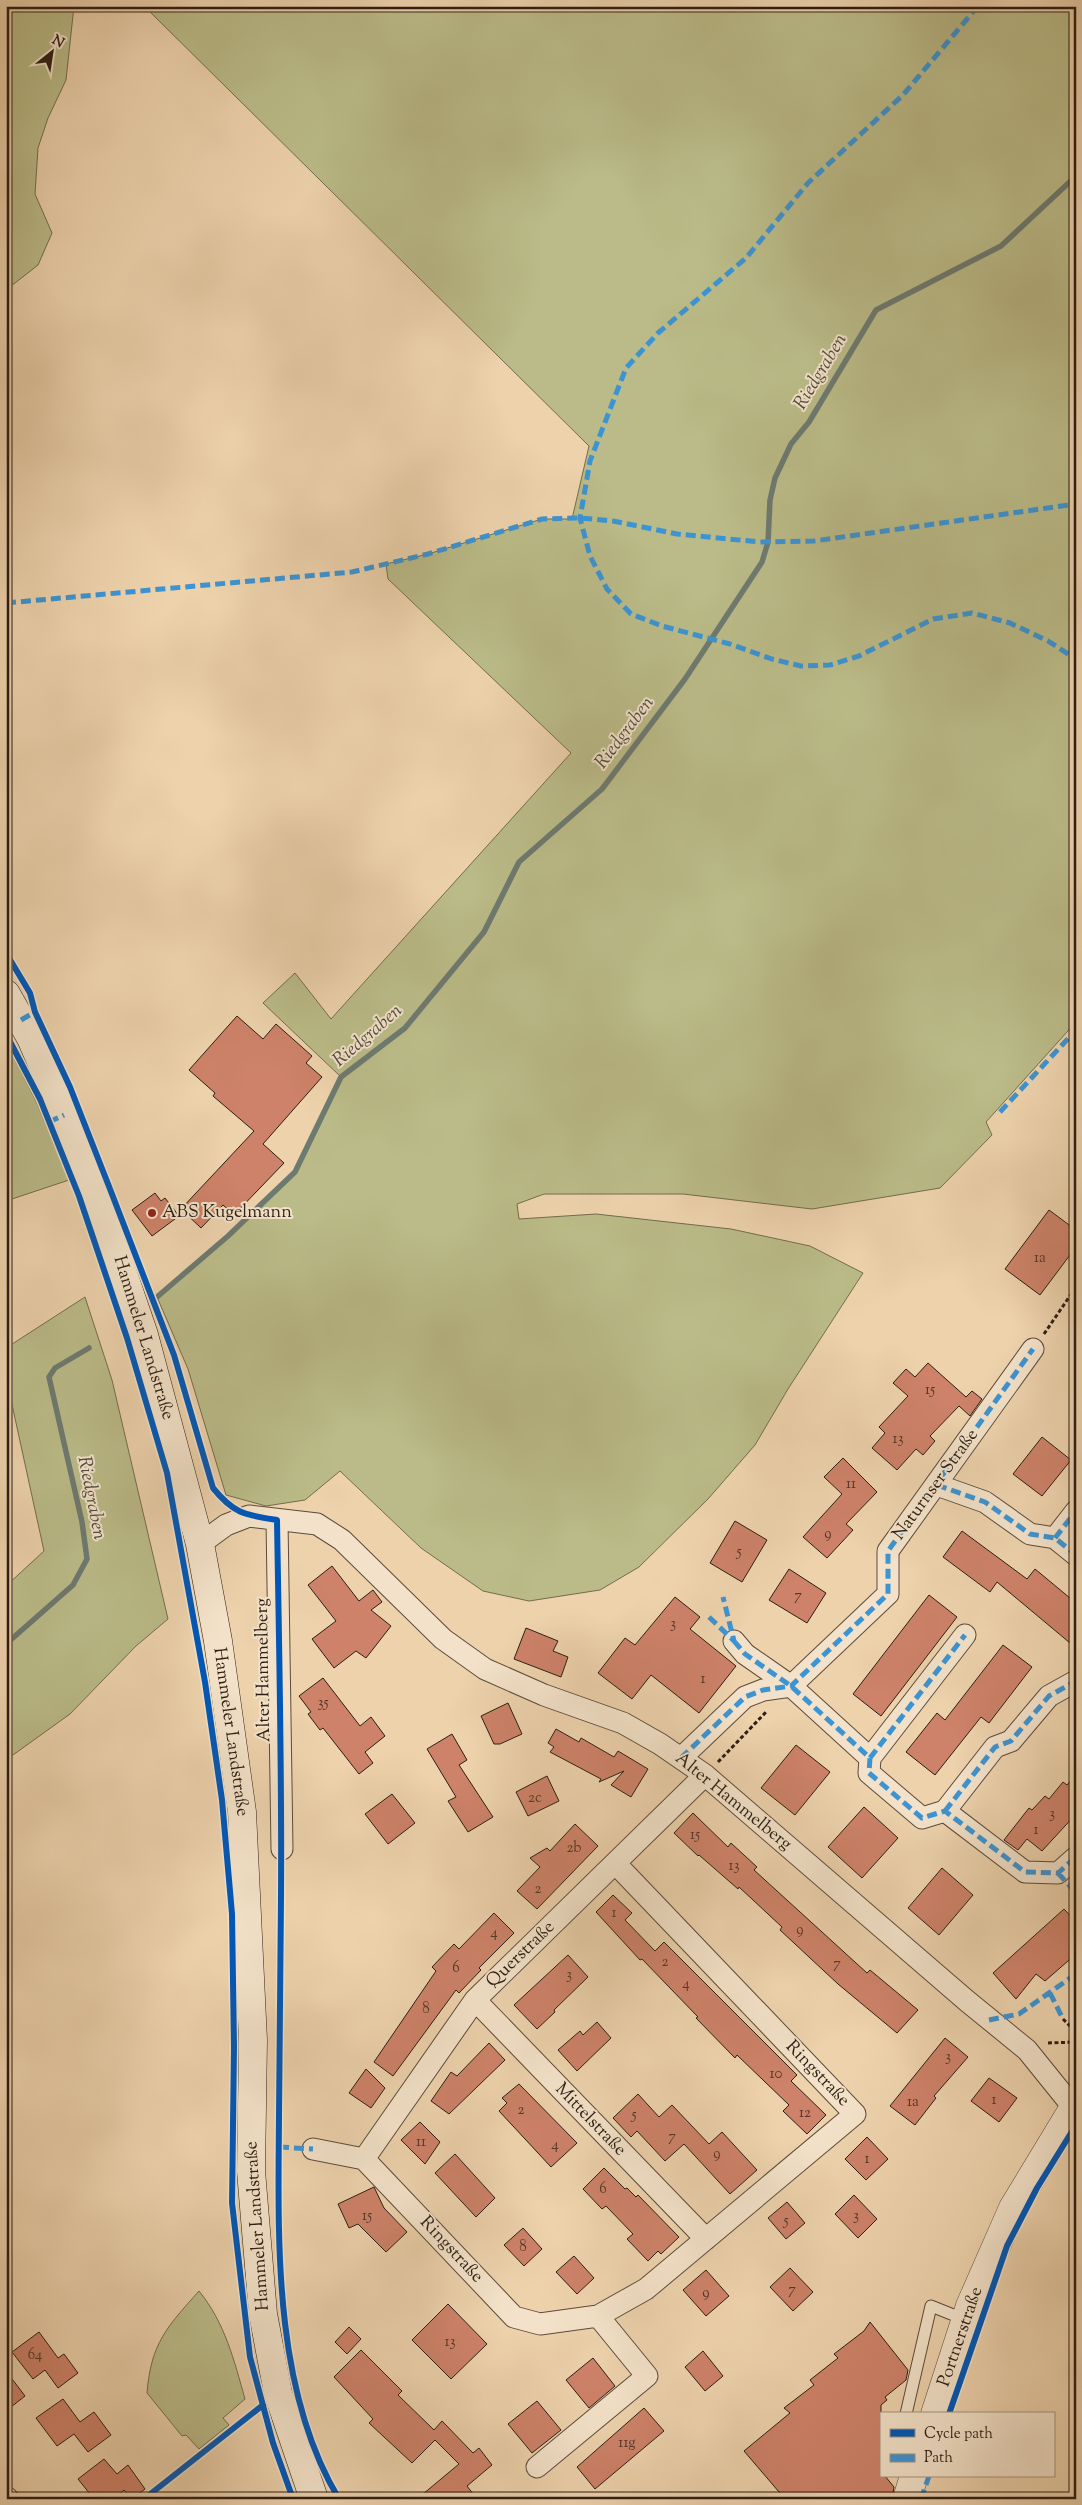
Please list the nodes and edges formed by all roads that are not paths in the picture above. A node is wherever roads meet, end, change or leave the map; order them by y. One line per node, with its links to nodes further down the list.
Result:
1 (6, 994): 7 (main road, Hammeler Landstraße)
2 (1033, 1349): 3 (street, Naturnser Straße)
3 (937, 1485): 6 (street); 12 (street, Naturnser Straße)
4 (1076, 1511): 6 (street)
5 (277, 1520): 7 (street, Alter Hammelberg); 13 (street, Alter Hammelberg); 17 (street, Alter Hammelberg)
6 (1055, 1538): 8 (street)
7 (200, 1544): 31 (main road, Hammeler Landstraße)
8 (1076, 1555)
9 (965, 1635): 14 (street)
10 (734, 1641): 12 (street)
11 (1076, 1681): 16 (street)
12 (791, 1686): 13 (street); 14 (street)
13 (681, 1758): 15 (street, Alter Hammelberg)
14 (870, 1758): 16 (street)
15 (705, 1775): 19 (street, Querstraße); 21 (street, Alter Hammelberg)
16 (945, 1811): 18 (street)
17 (282, 1849)
18 (1076, 1857)
19 (615, 1863): 20 (street, Querstraße); 24 (street, Ringstraße)
20 (475, 2000): 23 (street, Querstraße); 24 (street, Mittelstraße)
21 (1075, 2105): 26 (main road, Portnerstraße)
22 (313, 2149): 23 (street)
23 (364, 2159): 25 (street, Ringstraße)
24 (706, 2239): 25 (street, Ringstraße)
25 (598, 2316): 29 (street)
26 (966, 2320): 27 (lane); 28 (main road, Portnerstraße)
27 (906, 2412)
28 (936, 2412)
29 (537, 2467)
30 (913, 2478): 32 (main road)
31 (314, 2499)
32 (907, 2499)

